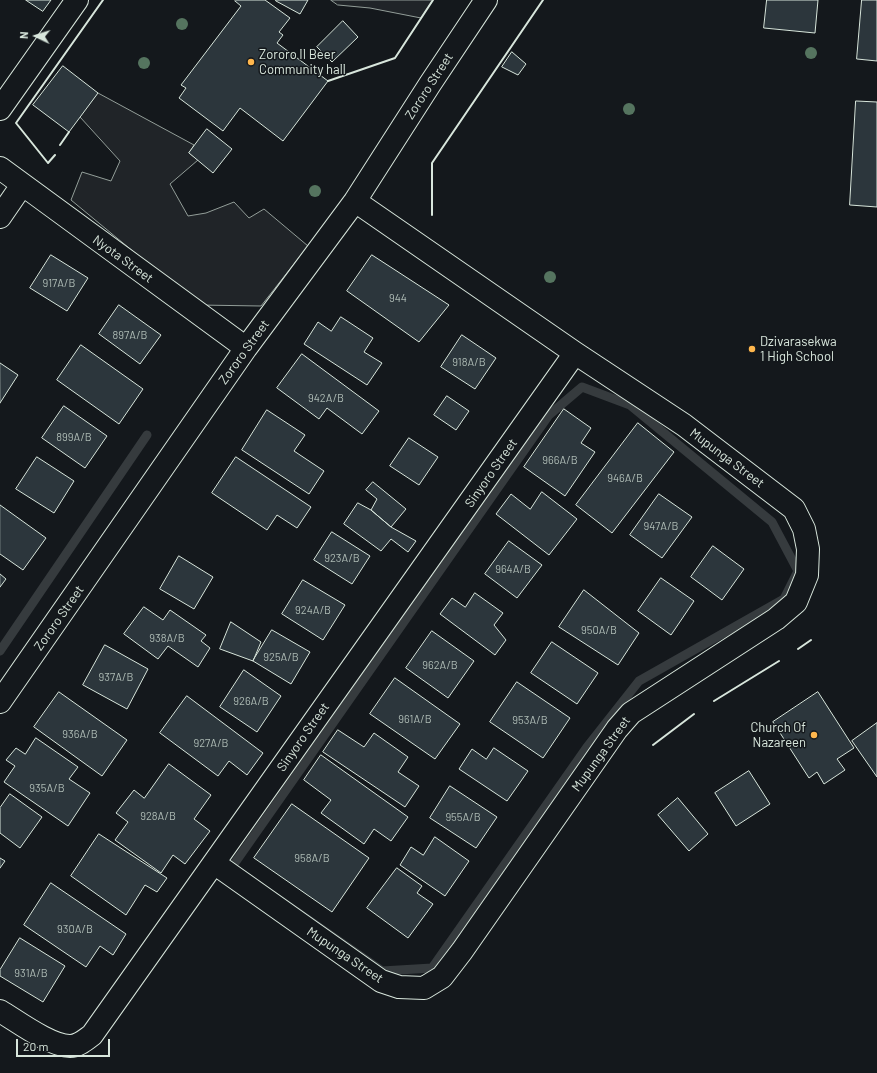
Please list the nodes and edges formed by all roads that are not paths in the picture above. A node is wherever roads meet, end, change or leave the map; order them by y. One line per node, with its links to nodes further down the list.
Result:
1 (77, 0): 3 (street)
2 (486, 0): 6 (street, Zororo Street)
3 (0, 109)
4 (0, 168): 5 (street, Nyota Street)
5 (22, 186): 7 (street); 8 (street, Nyota Street)
6 (355, 201): 8 (street, Zororo Street); 9 (street, Mupunga Street)
7 (0, 217)
8 (246, 348): 10 (street, Zororo Street)
9 (575, 353): 11 (street, Sinyoro Street); 11 (street, Mupunga Street)
10 (0, 702)
11 (214, 863): 12 (street, Sinyoro Street)
12 (0, 1011)

